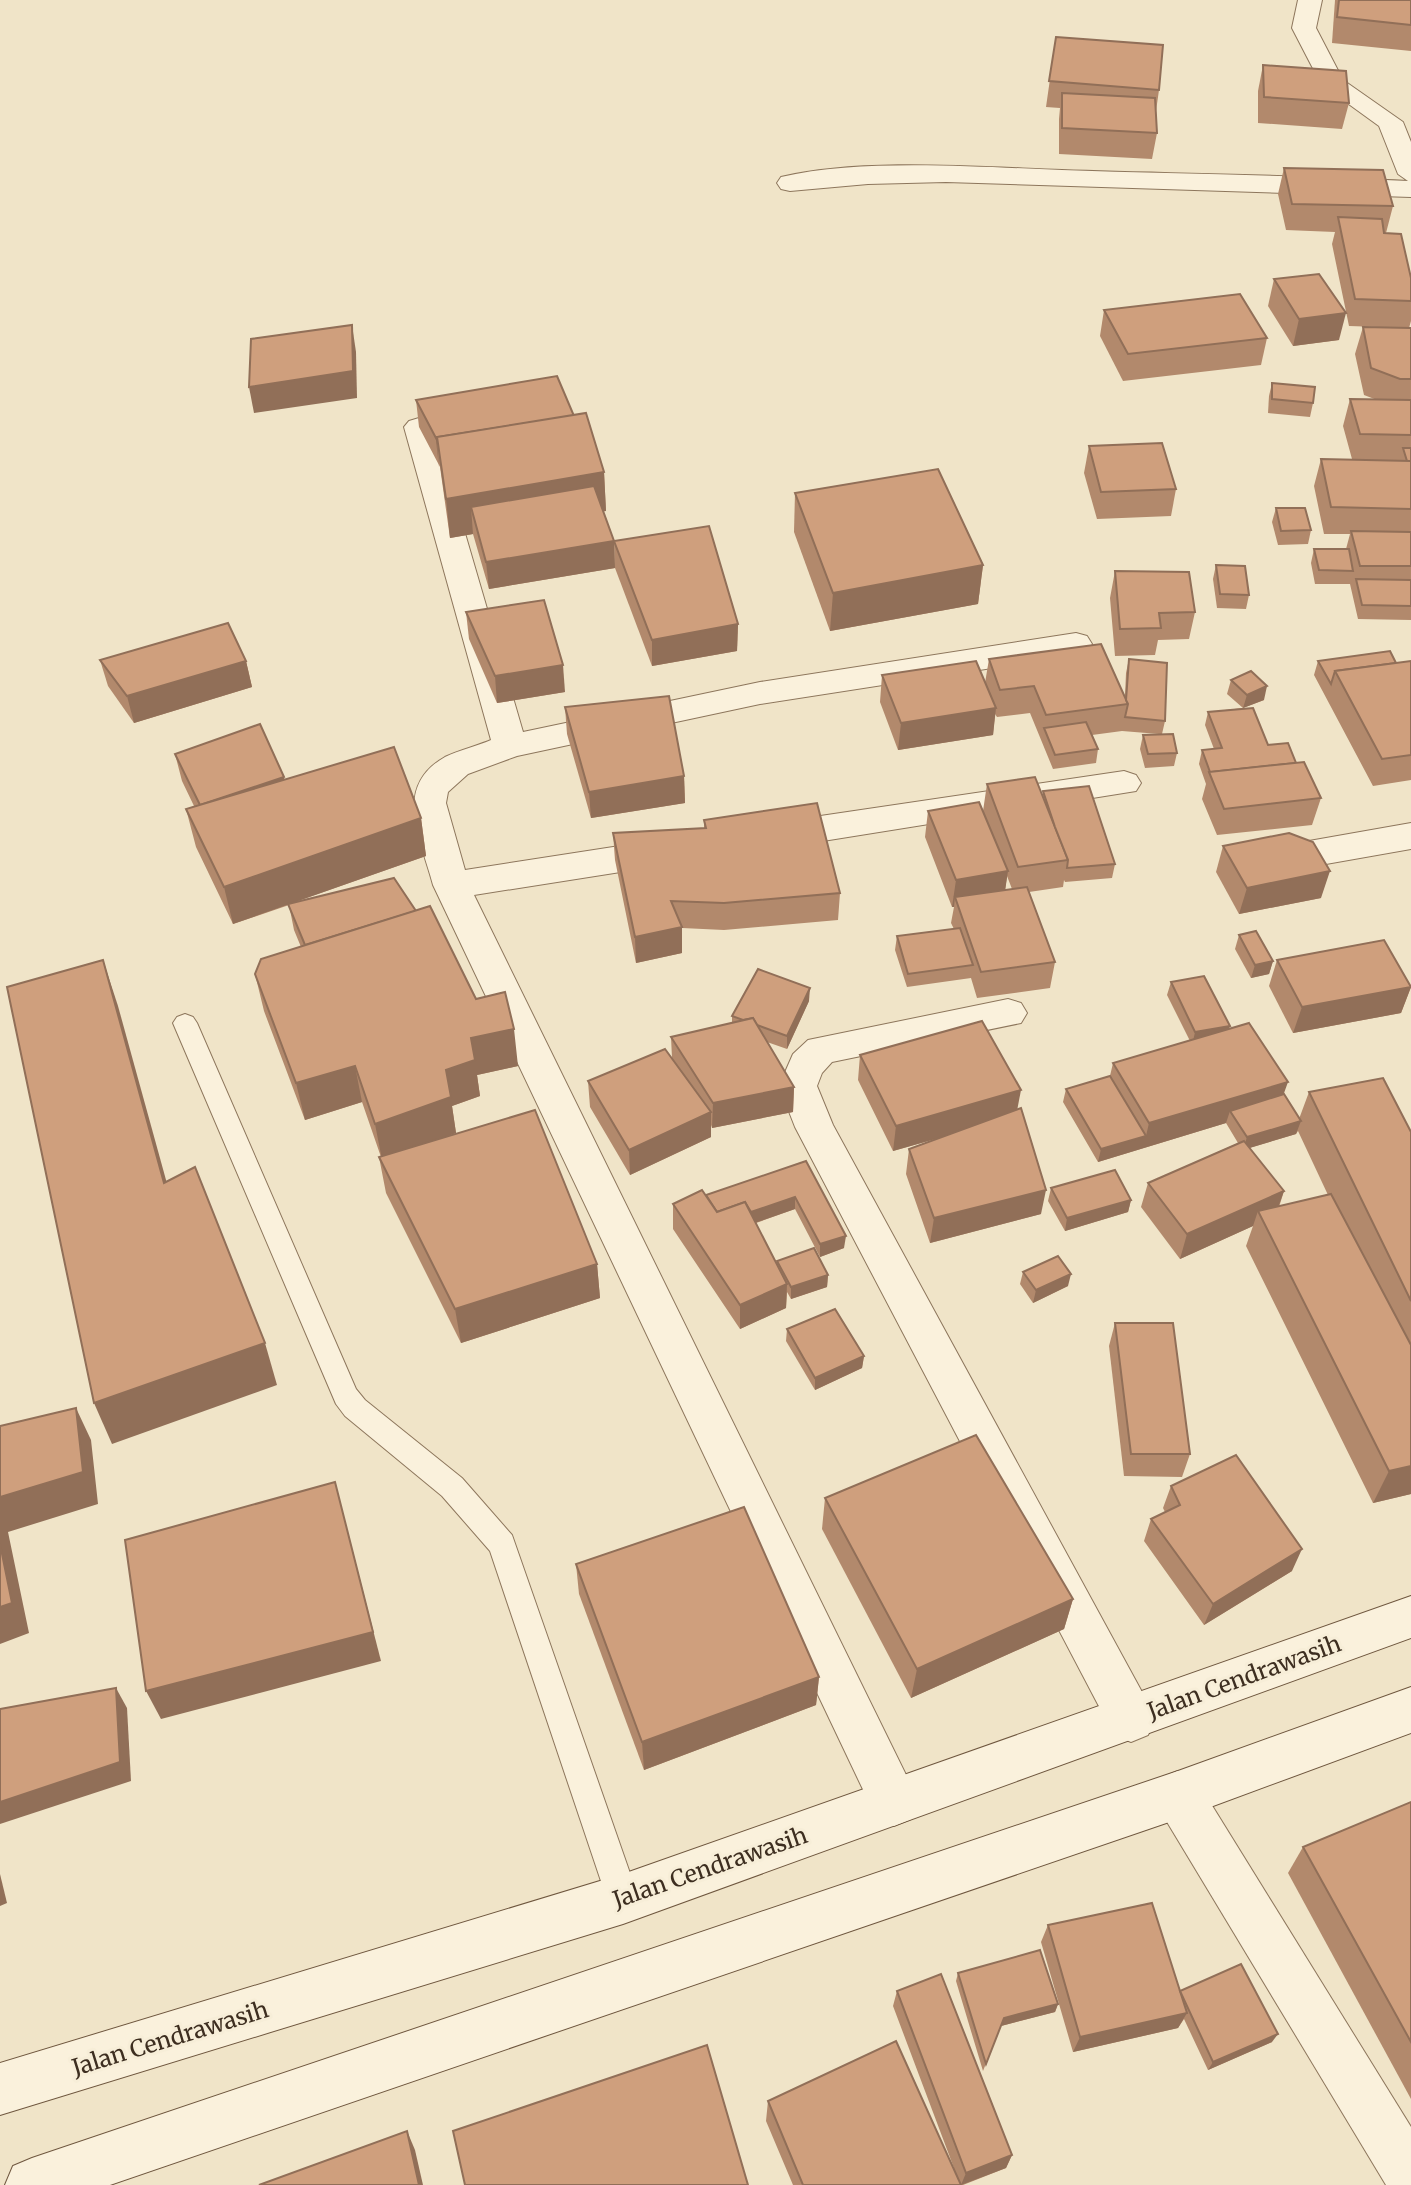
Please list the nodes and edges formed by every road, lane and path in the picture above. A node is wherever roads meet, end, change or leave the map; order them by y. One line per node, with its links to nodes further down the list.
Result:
1 (1310, 0): 2 (street)
2 (1411, 174)
3 (790, 183): 4 (street)
4 (1411, 189)
5 (419, 427): 7 (street)
6 (1076, 644): 7 (street)
7 (510, 746): 13 (street)
8 (1124, 783): 10 (street)
9 (1411, 836): 12 (street)
10 (741, 841)
11 (691, 848): 13 (street)
12 (1292, 857)
13 (452, 885): 20 (street)
14 (1008, 1013): 18 (street)
15 (185, 1023): 21 (lane)
16 (1411, 1617): 18 (street, Jalan Cendrawasih)
17 (1411, 1710): 19 (street)
18 (1131, 1719): 20 (street, Jalan Cendrawasih)
19 (1178, 1795): 23 (street); 24 (street)
20 (894, 1802): 21 (street, Jalan Cendrawasih)
21 (623, 1899): 22 (street, Jalan Cendrawasih)
22 (0, 2090)
23 (1411, 2176)
24 (32, 2185)

